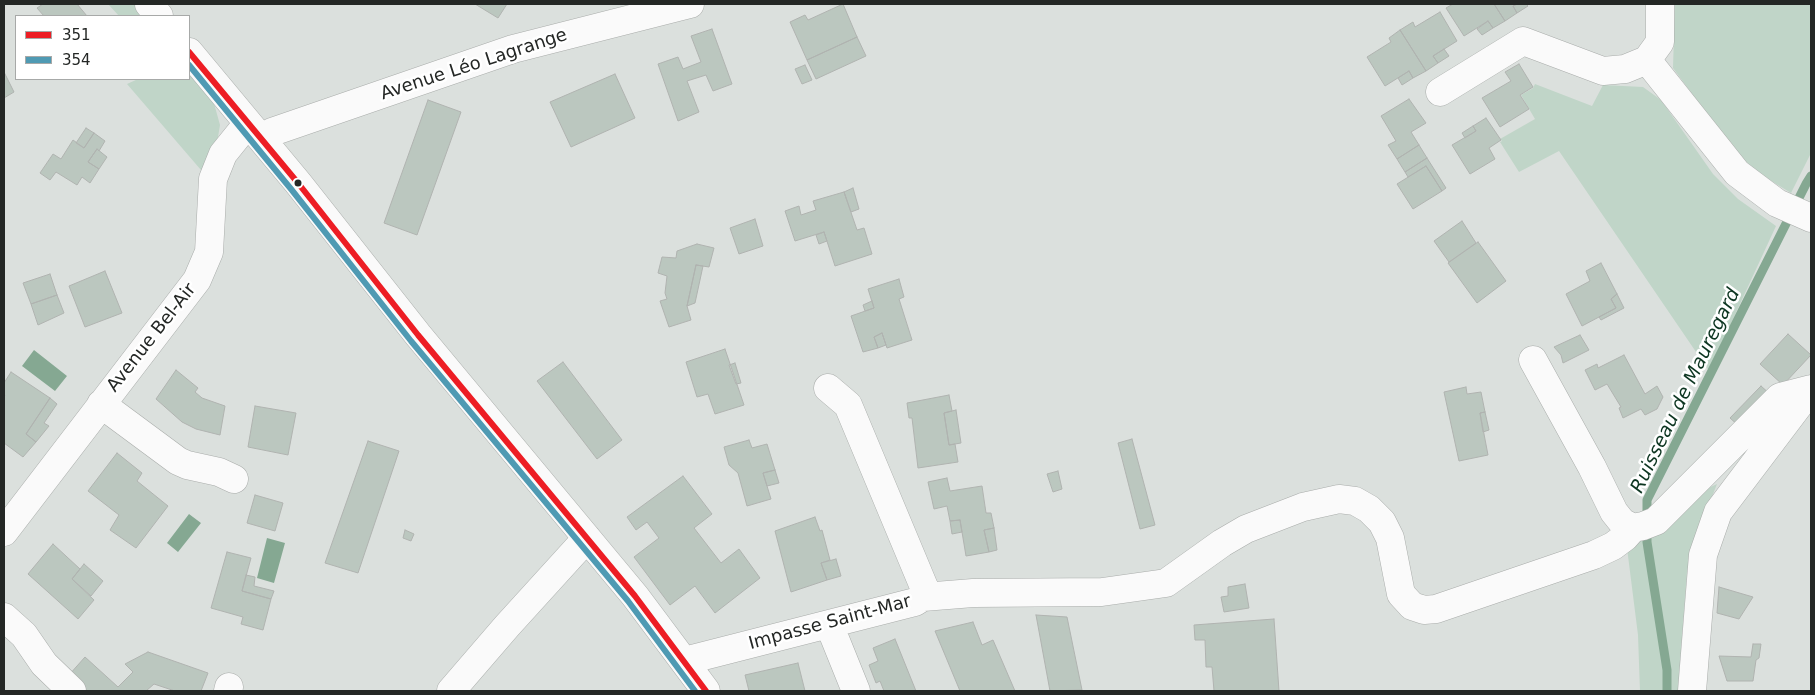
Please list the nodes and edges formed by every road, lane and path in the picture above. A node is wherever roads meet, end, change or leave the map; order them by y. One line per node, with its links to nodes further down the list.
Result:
1 (149, 4): 4 (street)
2 (690, 4): 8 (street, Avenue Léo Lagrange)
3 (1660, 4): 6 (street)
4 (158, 15)
5 (190, 53): 8 (street)
6 (1647, 60): 7 (street); 9 (street)
7 (1440, 92)
8 (254, 130): 13 (street, Avenue Bel-Air); 17 (street)
9 (1811, 218)
10 (1533, 360): 15 (street)
11 (828, 388): 18 (street, Impasse Saint-Mar)
12 (1811, 389): 15 (street); 26 (street)
13 (101, 404): 14 (street); 16 (street, Avenue Bel-Air)
14 (234, 479)
15 (1644, 525): 18 (street)
16 (4, 532)
17 (587, 538): 21 (street); 23 (street)
18 (923, 597): 20 (street, Impasse Saint-Mar)
19 (4, 617): 22 (street)
20 (829, 624): 21 (street, Impasse Saint-Mar); 25 (street)
21 (684, 661): 24 (street)
22 (72, 691)
23 (451, 691)
24 (706, 691)
25 (856, 691)
26 (1692, 691)

